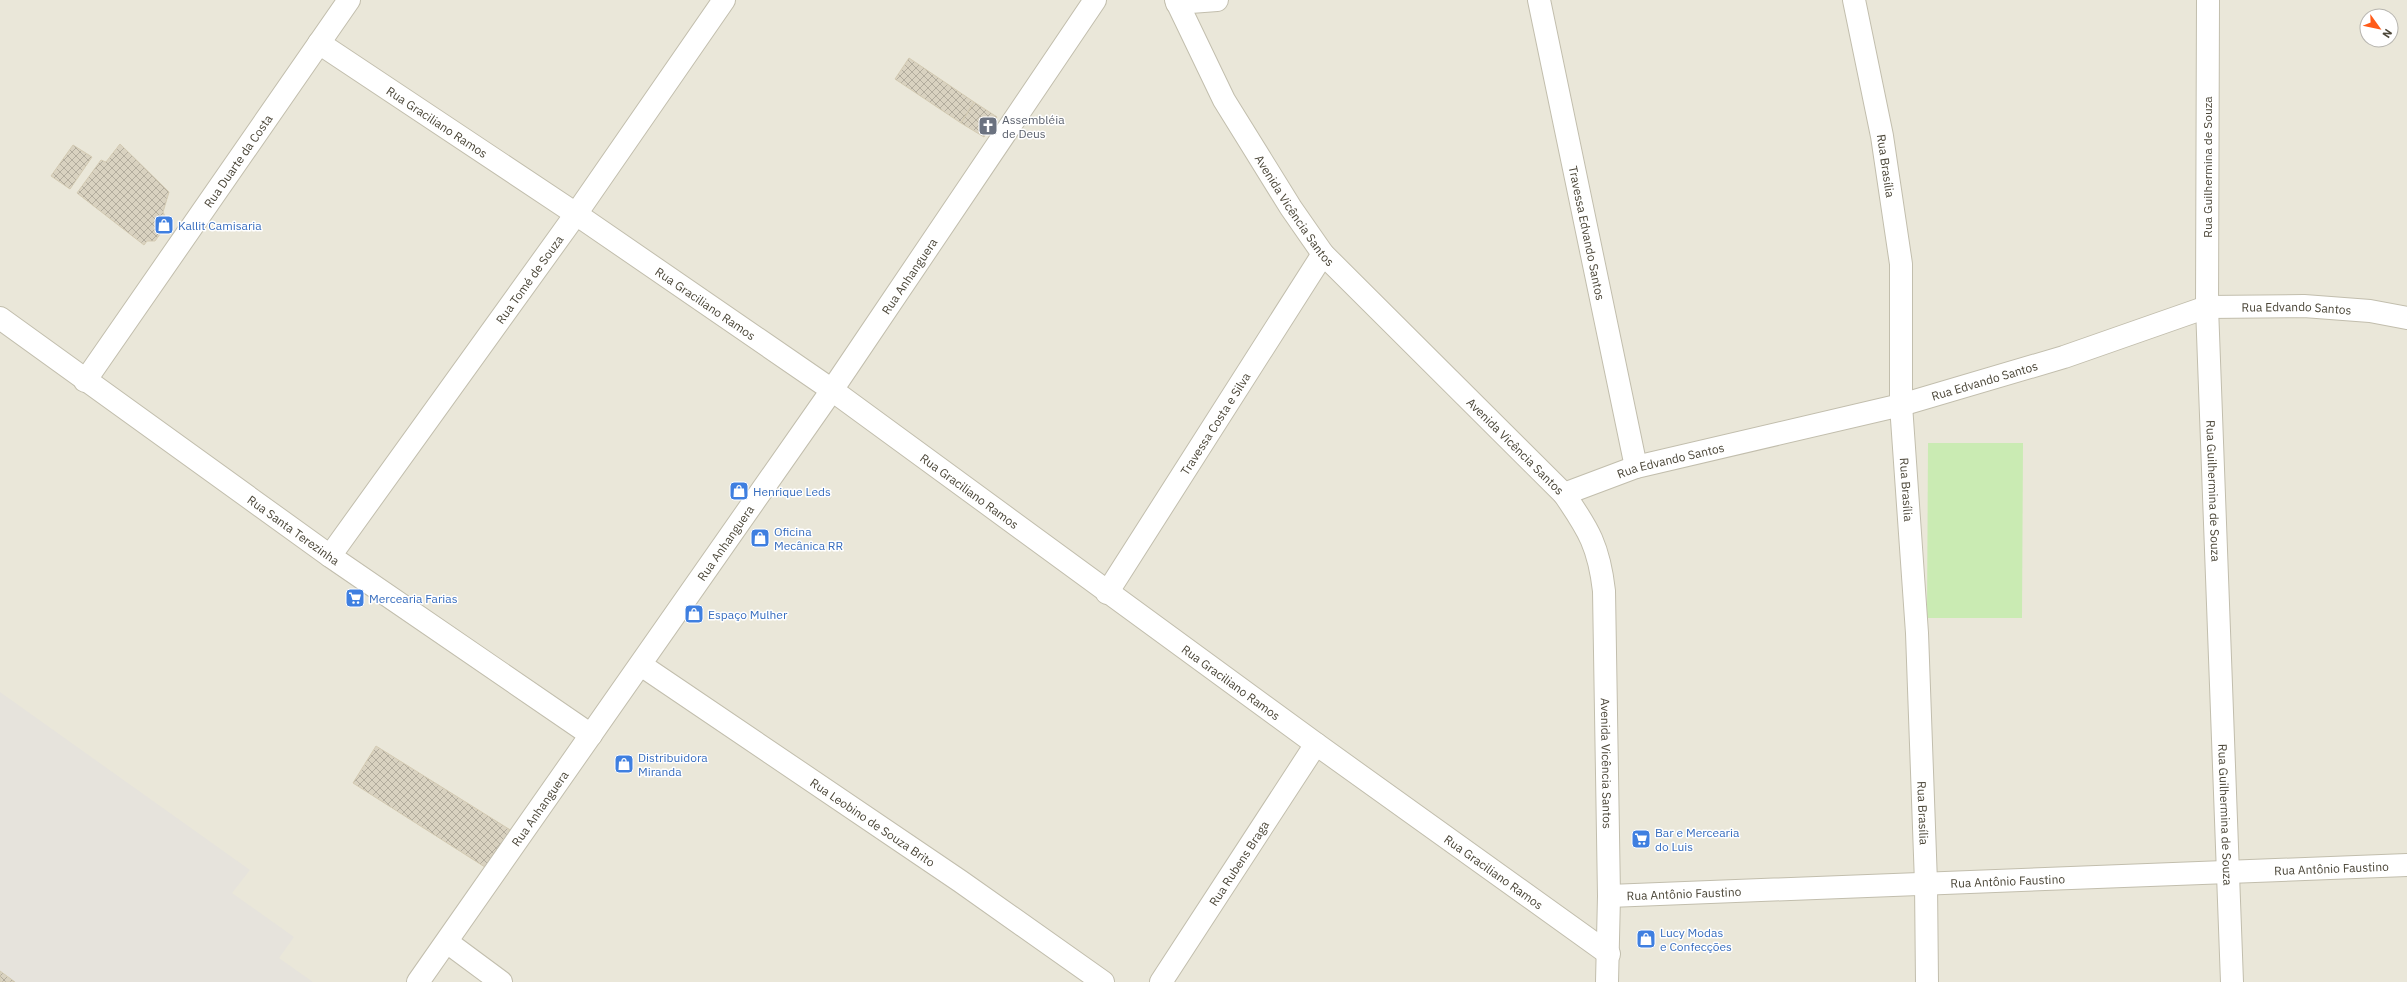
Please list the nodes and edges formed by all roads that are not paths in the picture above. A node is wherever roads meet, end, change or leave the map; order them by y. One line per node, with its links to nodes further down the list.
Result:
1 (349, 0): 9 (street, Rua Duarte da Costa)
2 (724, 0): 10 (street, Rua Tomé de Souza)
3 (1095, 0): 16 (street, Rua Anhanguera)
4 (1217, 0): 8 (street)
5 (1539, 0): 18 (street, Travessa Edvando Santos)
6 (1854, 0): 17 (street, Rua Brasília)
7 (2208, 0): 12 (street, Rua Guilhermina de Souza)
8 (1177, 2): 11 (street, Avenida Vicência Santos)
9 (319, 43): 10 (street, Rua Graciliano Ramos); 15 (street, Rua Duarte da Costa)
10 (576, 214): 16 (street, Rua Graciliano Ramos); 20 (street, Rua Tomé de Souza)
11 (1323, 254): 19 (street, Avenida Vicência Santos); 21 (street, Travessa Costa e Silva)
12 (2207, 307): 14 (street, Rua Edvando Santos); 17 (street, Rua Edvando Santos); 26 (street, Rua Guilhermina de Souza)
13 (0, 318): 15 (street, Rua Santa Terezinha)
14 (2407, 318)
15 (85, 381): 20 (street, Rua Santa Terezinha)
16 (832, 390): 21 (street, Rua Graciliano Ramos); 22 (street, Rua Anhanguera)
17 (1901, 405): 18 (street, Rua Edvando Santos); 27 (street, Rua Brasília)
18 (1636, 467): 19 (street, Rua Edvando Santos)
19 (1564, 494): 28 (street, Avenida Vicência Santos)
20 (330, 556): 23 (street, Rua Santa Terezinha)
21 (1107, 593): 24 (street, Rua Graciliano Ramos)
22 (641, 665): 23 (street, Rua Anhanguera); 33 (street, Rua Leobino de Souza Brito)
23 (591, 735): 29 (street, Rua Anhanguera)
24 (1316, 744): 30 (street, Rua Graciliano Ramos); 34 (street, Rua Rubens Braga)
25 (2407, 865): 26 (street, Rua Antônio Faustino)
26 (2227, 871): 27 (street, Rua Antônio Faustino); 37 (street, Rua Guilhermina de Souza)
27 (1926, 883): 28 (street, Rua Antônio Faustino); 36 (street, Rua Brasília)
28 (1609, 896): 30 (street, Avenida Vicência Santos)
29 (446, 942): 31 (street, Rua Anhanguera); 32 (street)
30 (1609, 954): 35 (street, Avenida Vicência Santos)
31 (418, 982)
32 (502, 982)
33 (1103, 982)
34 (1161, 982)
35 (1607, 982)
36 (1927, 982)
37 (2232, 982)

